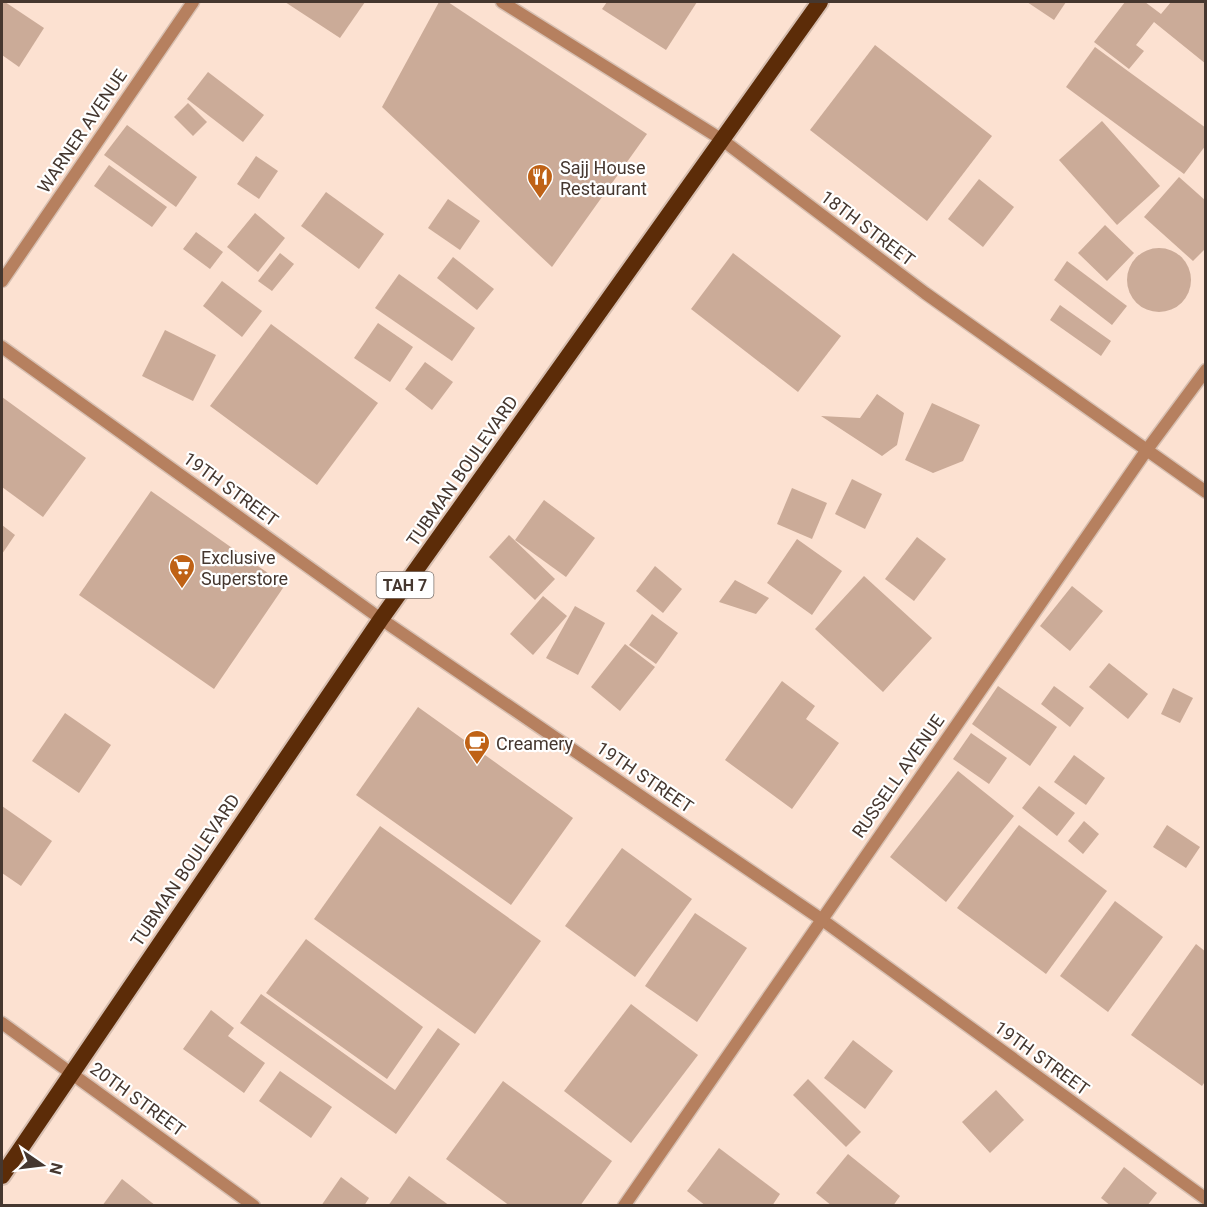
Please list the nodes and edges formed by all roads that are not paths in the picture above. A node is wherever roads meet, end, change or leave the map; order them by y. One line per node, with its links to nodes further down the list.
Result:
1 (192, 2): 5 (street, WARNER AVENUE)
2 (502, 2): 4 (street, 18TH STREET)
3 (820, 2): 4 (highway, TUBMAN BOULEVARD / TAH 7)
4 (721, 139): 8 (street, 18TH STREET); 10 (highway, TUBMAN BOULEVARD / TAH 7)
5 (2, 281)
6 (2, 347): 10 (street, 19TH STREET)
7 (1206, 370): 8 (street, RUSSELL AVENUE)
8 (1146, 451): 9 (street, 18TH STREET); 11 (street, RUSSELL AVENUE)
9 (1206, 492)
10 (381, 619): 11 (street, 19TH STREET); 13 (highway, TUBMAN BOULEVARD / TAH 7)
11 (821, 919): 15 (street, 19TH STREET); 17 (street, RUSSELL AVENUE)
12 (2, 1023): 13 (street, 20TH STREET)
13 (71, 1072): 14 (highway, TUBMAN BOULEVARD / TAH 7); 16 (street, 20TH STREET)
14 (2, 1176)
15 (1206, 1199)
16 (254, 1206)
17 (624, 1206)

